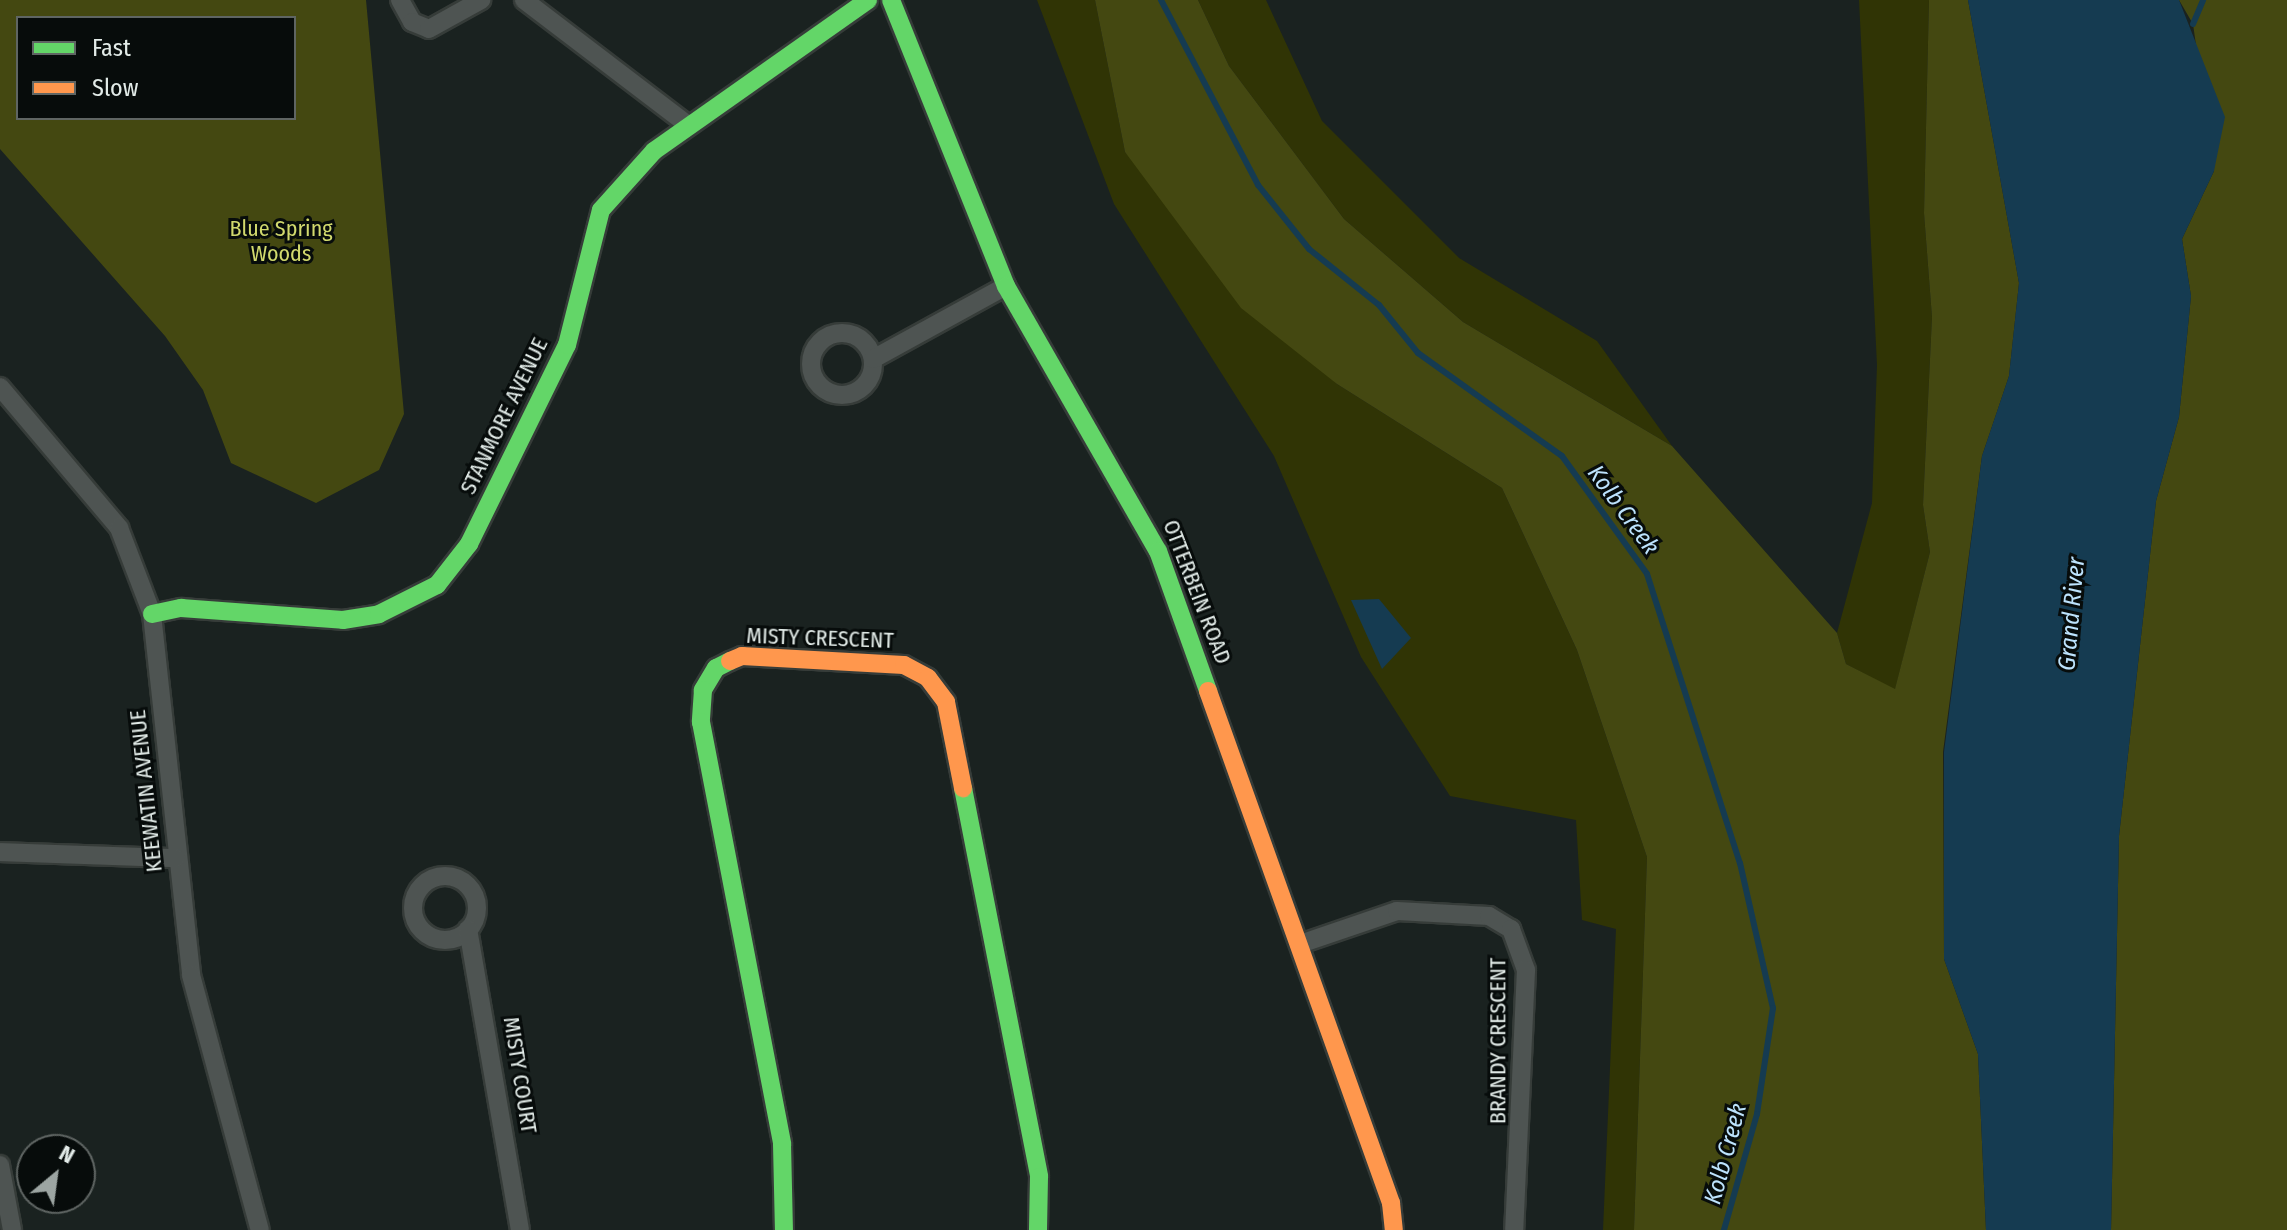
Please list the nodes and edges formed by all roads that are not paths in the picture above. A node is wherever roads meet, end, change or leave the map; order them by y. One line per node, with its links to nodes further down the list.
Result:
1 (400, 0): 2 (street)
2 (481, 0)
3 (524, 0): 6 (street)
4 (868, 0): 6 (street, STANMORE AVENUE)
5 (891, 0): 7 (street, OTTERBEIN ROAD)
6 (688, 125): 10 (street, STANMORE AVENUE)
7 (1006, 286): 8 (street); 14 (street, OTTERBEIN ROAD)
8 (873, 359)
9 (0, 387): 10 (street, KEEWATIN AVENUE)
10 (152, 614): 12 (street, KEEWATIN AVENUE)
11 (0, 852): 12 (street)
12 (176, 858): 18 (street, KEEWATIN AVENUE)
13 (468, 929): 19 (street, MISTY COURT)
14 (1300, 944): 22 (street, OTTERBEIN ROAD); 23 (street, BRANDY CRESCENT)
15 (0, 1165): 17 (street)
16 (0, 1229): 17 (street)
17 (12, 1230)
18 (260, 1230)
19 (520, 1230)
20 (784, 1230): 21 (street, MISTY CRESCENT)
21 (1038, 1230)
22 (1394, 1230)
23 (1514, 1230)

